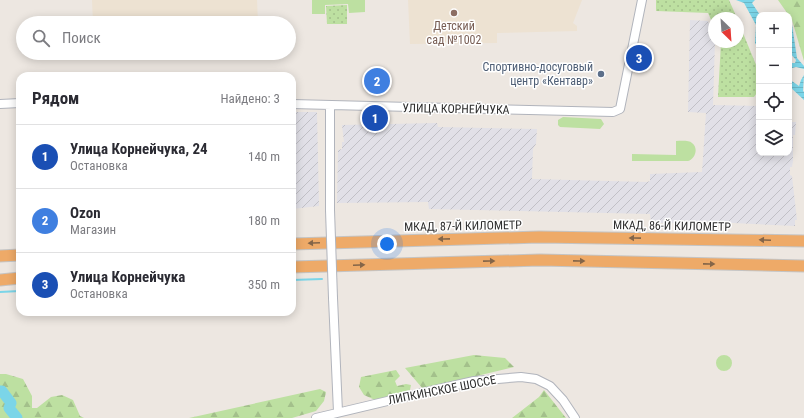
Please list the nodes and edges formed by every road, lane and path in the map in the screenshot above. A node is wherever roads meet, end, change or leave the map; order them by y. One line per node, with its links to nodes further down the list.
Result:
1 (642, 0): 5 (street, УЛИЦА КОРНЕЙЧУКА)
2 (16, 103): 3 (street)
3 (0, 104)
4 (296, 104): 5 (street, УЛИЦА КОРНЕЙЧУКА)
5 (330, 105): 15 (street, bridge)
6 (539, 237): 7 (highway, МКАД, 86-Й КИЛОМЕТР, one-way to 6); 8 (highway, МКАД, 87-Й КИЛОМЕТР, one-way to 8)
7 (804, 241)
8 (296, 244)
9 (16, 255): 10 (highway)
10 (0, 256)
11 (804, 266): 12 (highway, one-way to 11)
12 (296, 267)
13 (16, 278): 14 (highway)
14 (0, 280)
15 (338, 412): 16 (street, ЛИПКИНСКОЕ ШОССЕ); 17 (street, ЛИПКИНСКОЕ ШОССЕ)
16 (316, 418)
17 (575, 418)

